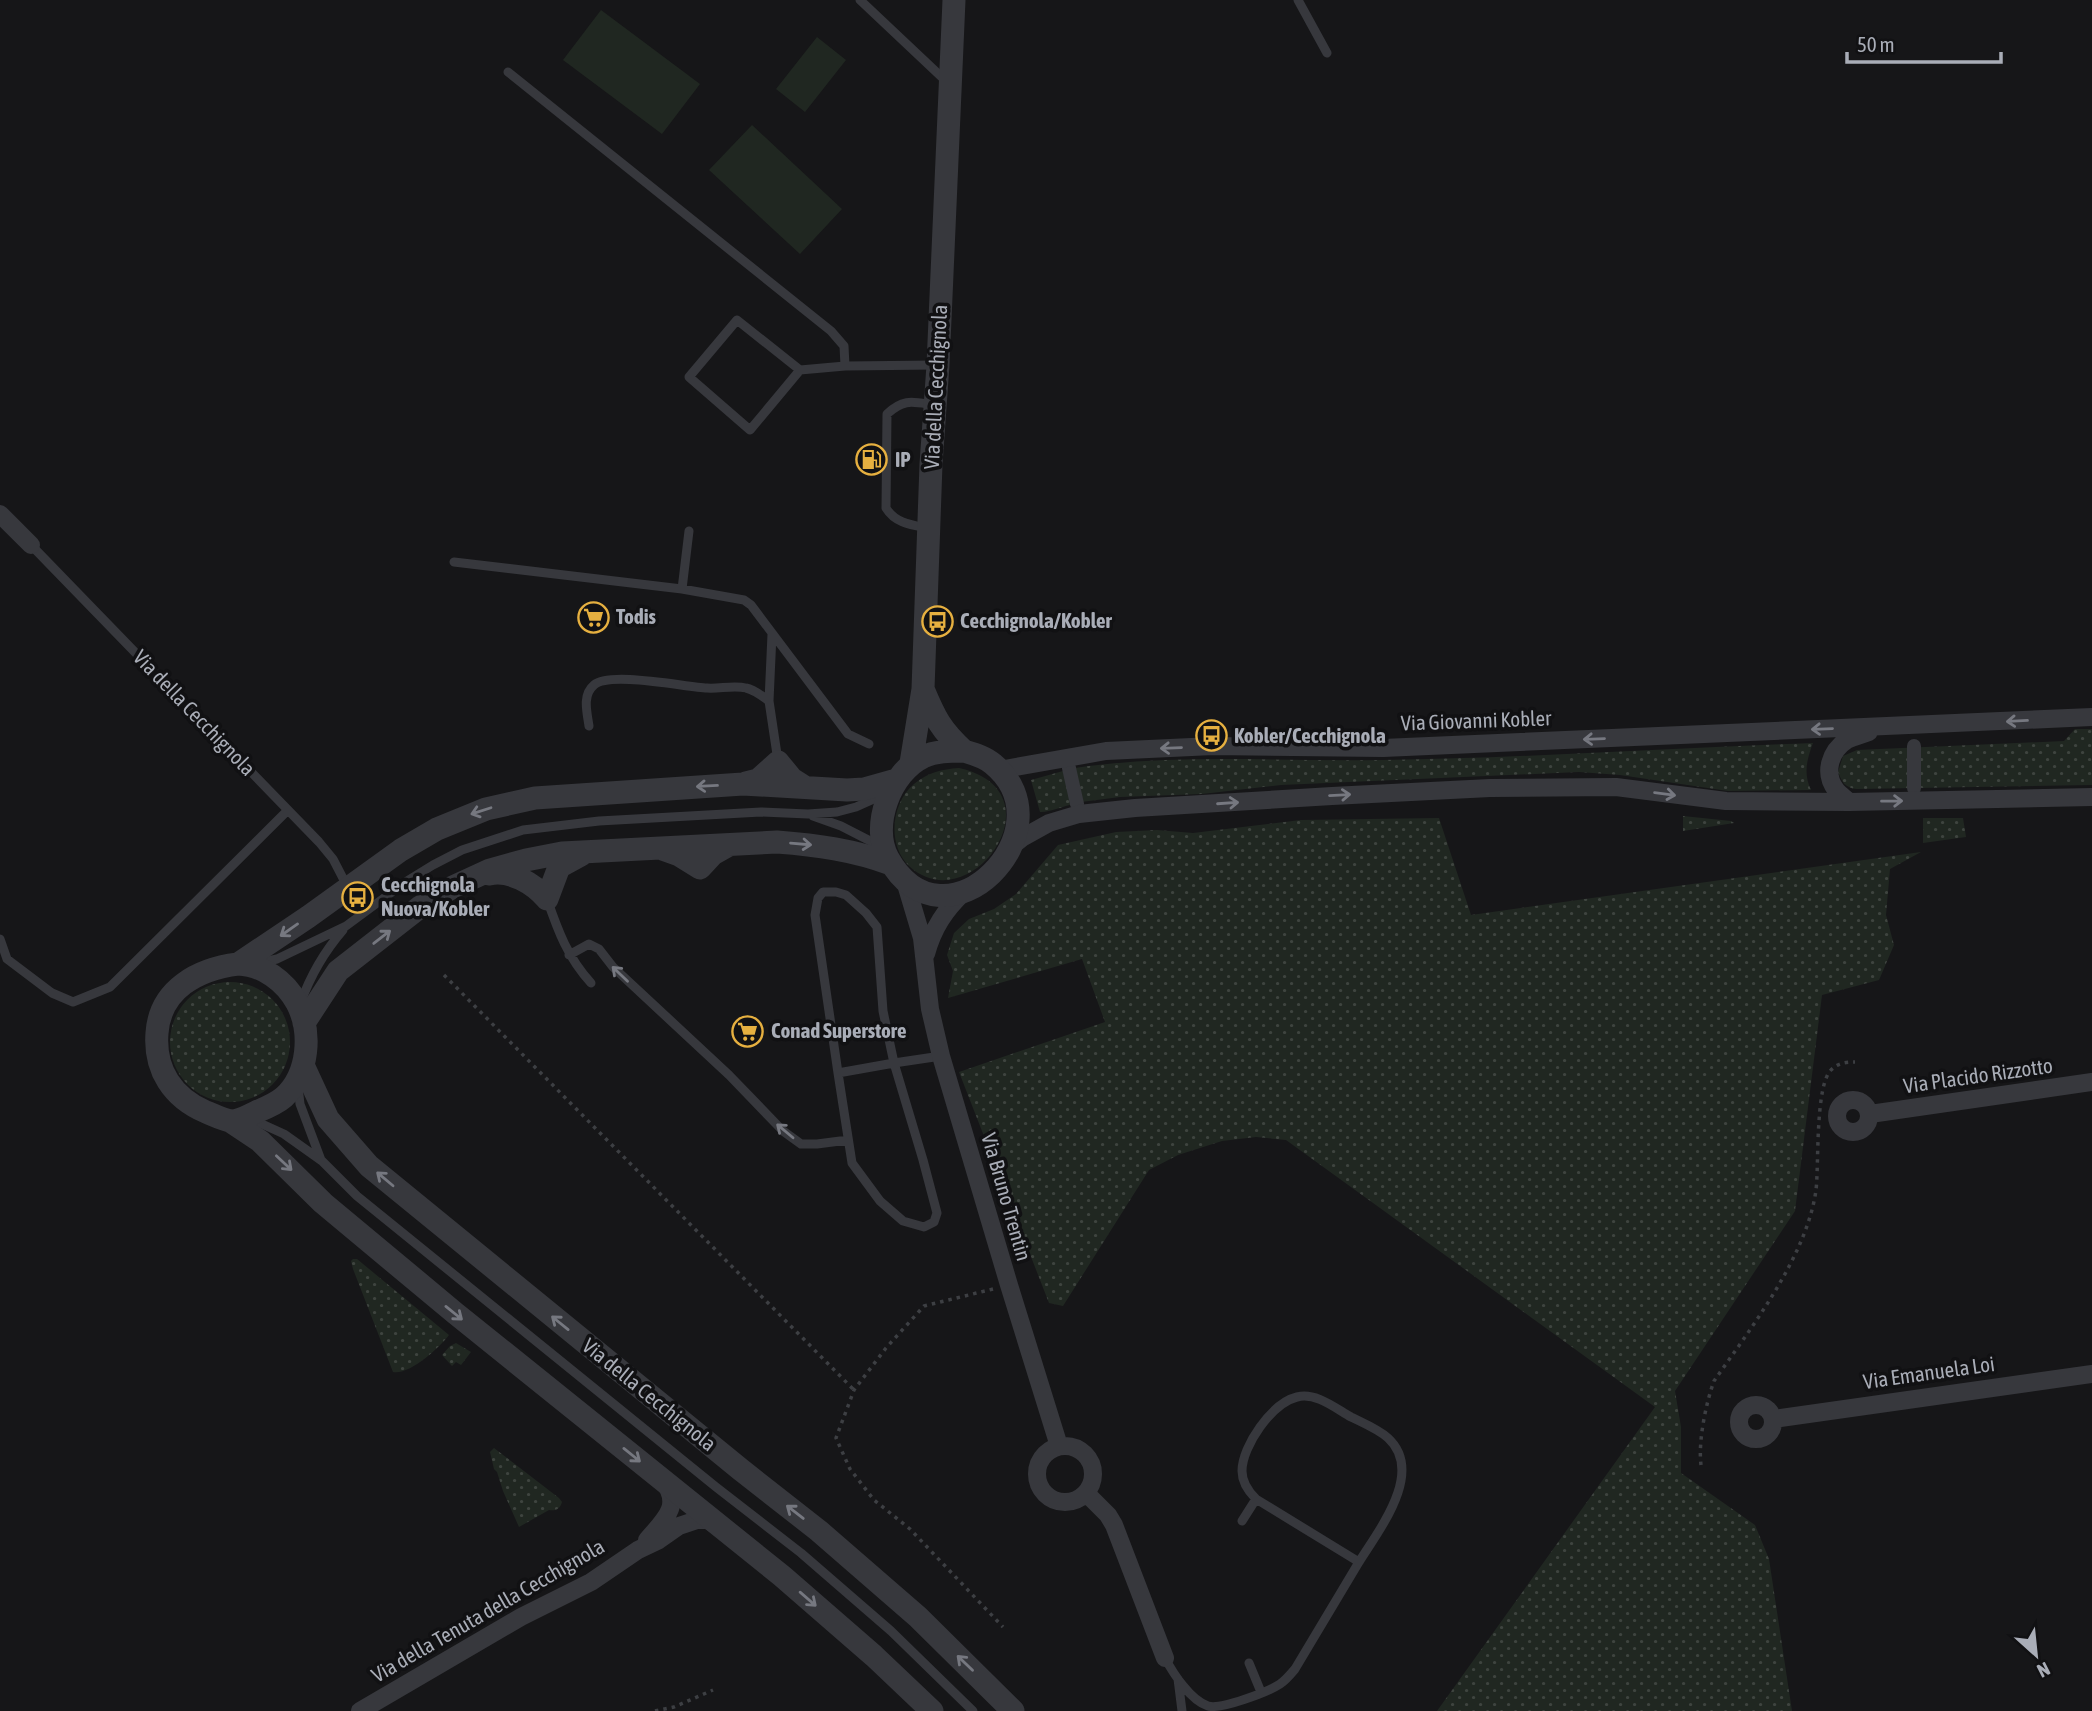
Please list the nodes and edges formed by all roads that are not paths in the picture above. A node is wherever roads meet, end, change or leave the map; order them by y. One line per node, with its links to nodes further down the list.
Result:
1 (860, 0): 6 (lane)
2 (954, 0): 6 (street, Via della Cecchignola)
3 (1298, 0): 4 (lane)
4 (1326, 52)
5 (508, 72): 8 (lane)
6 (950, 85): 7 (street, Via della Cecchignola)
7 (938, 365): 8 (lane); 10 (street, Via della Cecchignola)
8 (845, 366): 9 (lane)
9 (800, 370): 9 (lane)
10 (934, 405): 12 (street, Via della Cecchignola); 12 (lane)
11 (0, 514): 14 (street)
12 (929, 528): 18 (street, Via della Cecchignola)
13 (689, 531): 16 (lane)
14 (31, 545): 36 (lane, Via della Cecchignola)
15 (454, 562): 16 (lane)
16 (682, 589): 17 (lane)
17 (772, 634): 19 (lane); 23 (lane)
18 (923, 689): 25 (street, Via della Cecchignola); 29 (street, Via della Cecchignola)
19 (769, 701): 21 (lane); 26 (lane)
20 (2092, 717): 22 (street, Via Giovanni Kobler, one-way to 22)
21 (589, 726)
22 (1914, 726): 28 (street, Via Giovanni Kobler, one-way to 28); 34 (street, Via Giovanni Kobler)
23 (869, 744)
24 (1914, 746): 32 (street)
25 (964, 751): 28 (street); 29 (street)
26 (778, 762): 30 (street); 31 (street)
27 (1069, 768): 35 (street)
28 (999, 770): 38 (street)
29 (899, 778): 31 (street); 37 (lane); 40 (street)
30 (743, 784): 31 (street); 42 (street, one-way to 42)
31 (803, 786)
32 (1914, 788)
33 (2092, 797): 34 (street, one-way to 33)
34 (1849, 802): 38 (street, one-way to 34)
35 (1077, 804)
36 (288, 810): 42 (lane, Via della Cecchignola); 46 (lane)
37 (808, 814): 40 (lane); 45 (lane)
38 (1012, 846): 43 (street)
39 (589, 852): 40 (street, one-way to 40); 41 (street); 44 (street)
40 (893, 864): 43 (street); 48 (street, Via Bruno Trentin)
41 (471, 879): 44 (street); 51 (street, one-way to 41)
42 (348, 887): 49 (street, one-way to 49)
43 (964, 892): 48 (street, Via Bruno Trentin)
44 (547, 900): 47 (lane)
45 (346, 926): 49 (lane); 51 (lane)
46 (0, 939)
47 (569, 955): 50 (lane); 59 (lane, one-way to 47)
48 (925, 957): 52 (street, Via Bruno Trentin)
49 (245, 965): 51 (street); 58 (street)
50 (591, 983)
51 (301, 1015): 54 (street)
52 (941, 1056): 53 (lane); 63 (street, Via Bruno Trentin)
53 (894, 1063): 55 (lane); 55 (lane); 59 (lane)
54 (300, 1072): 58 (street); 60 (lane, Via della Cecchignola); 78 (street, Via della Cecchignola, one-way to 54)
55 (838, 1073): 59 (lane)
56 (2092, 1082): 57 (street, Via Placido Rizzotto)
57 (1870, 1114)
58 (238, 1119): 60 (lane, Via della Cecchignola); 64 (street, one-way to 64)
59 (848, 1140)
60 (322, 1161): 77 (lane, Via della Cecchignola)
61 (2092, 1374): 62 (street, Via Emanuela Loi)
62 (1773, 1419)
63 (1059, 1446): 65 (street); 65 (street)
64 (662, 1480): 68 (street); 69 (street, Via della Tenuta della Cecchignola)
65 (1086, 1493): 71 (street)
66 (1256, 1499): 67 (lane); 70 (lane); 70 (lane)
67 (1242, 1521)
68 (722, 1529): 69 (street, Via della Tenuta della Cecchignola); 76 (street, one-way to 76)
69 (638, 1550): 75 (street, Via della Tenuta della Cecchignola)
70 (1359, 1562): 74 (lane)
71 (1165, 1658): 73 (lane)
72 (1250, 1662): 74 (lane)
73 (1178, 1679): 74 (lane); 79 (lane)
74 (1261, 1692)
75 (360, 1711)
76 (932, 1711)
77 (974, 1711)
78 (1013, 1711)
79 (1182, 1711)

